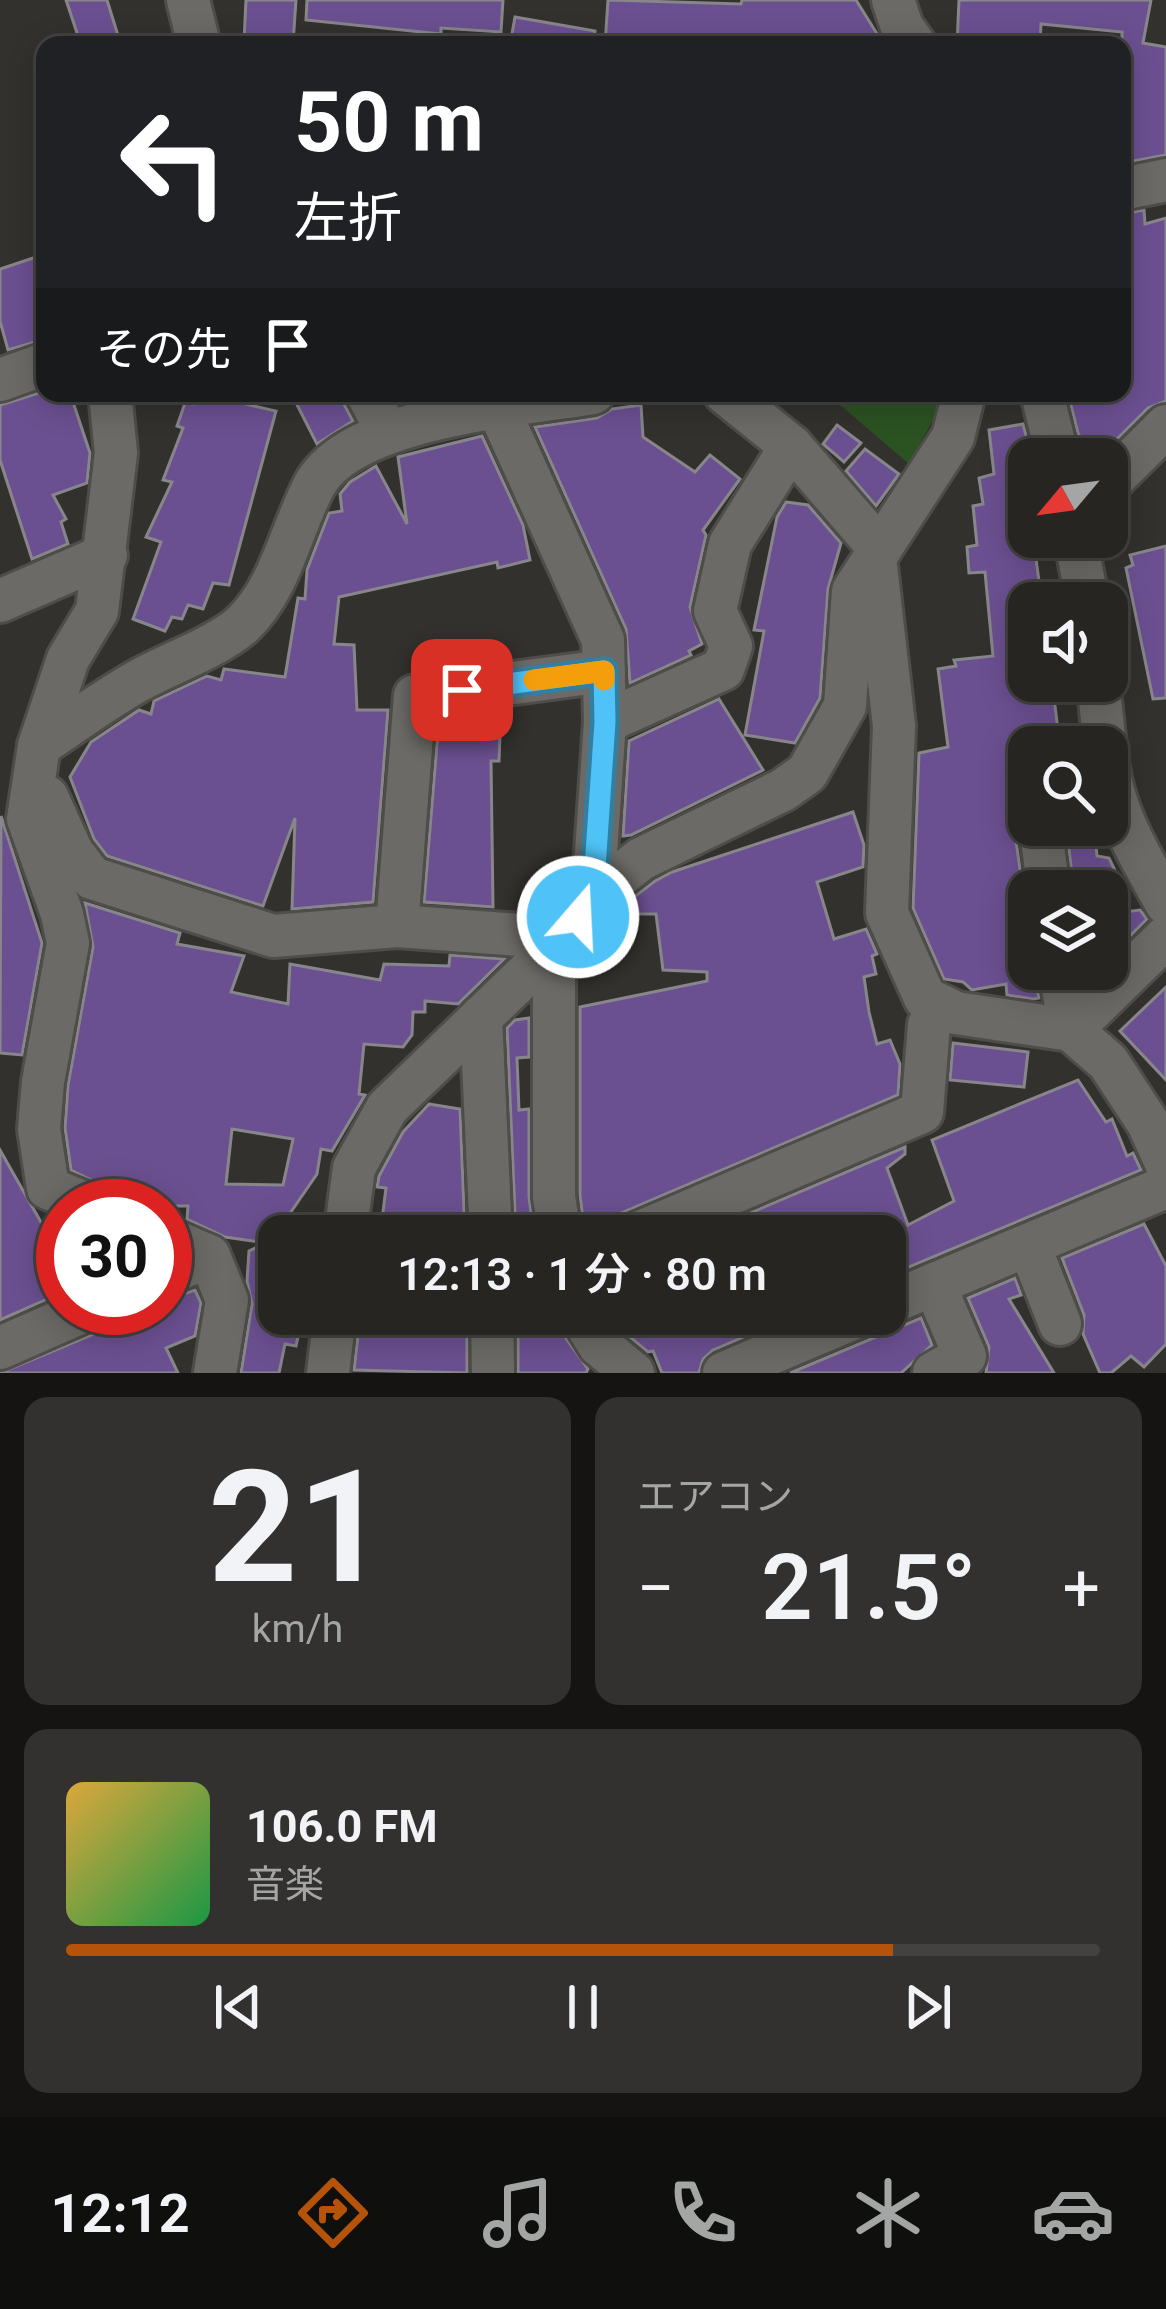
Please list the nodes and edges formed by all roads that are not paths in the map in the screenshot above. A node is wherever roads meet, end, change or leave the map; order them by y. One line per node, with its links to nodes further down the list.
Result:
1 (188, 0): 3 (street)
2 (893, 0): 4 (street)
3 (197, 36)
4 (909, 36)
5 (1166, 180): 6 (street)
6 (1131, 187)
7 (36, 367): 8 (street)
8 (0, 380)
9 (111, 402): 23 (street)
10 (372, 402): 18 (street)
11 (536, 402): 16 (street)
12 (736, 402): 20 (street)
13 (962, 402): 22 (street)
14 (1044, 402): 19 (street)
15 (446, 404): 16 (street); 18 (street)
16 (498, 408): 25 (street)
17 (1165, 429): 21 (street)
18 (388, 433): 27 (street)
19 (1053, 438)
20 (791, 446): 22 (street); 26 (street)
21 (1128, 464)
22 (878, 553): 30 (street); 36 (street)
23 (106, 555): 24 (street); 27 (street)
24 (0, 601)
25 (604, 671): 26 (street); 32 (street)
26 (605, 722): 30 (street)
27 (36, 757): 28 (street); 32 (street)
28 (14, 825): 40 (street)
29 (1128, 833): 31 (street)
30 (593, 897): 34 (street)
31 (1166, 903)
32 (398, 926): 34 (street)
33 (1166, 937): 38 (street)
34 (558, 942): 37 (street); 44 (street)
35 (1063, 990): 38 (street)
36 (941, 1006): 38 (street); 45 (street)
37 (482, 1017): 42 (street); 43 (street)
38 (1071, 1030): 39 (street)
39 (1166, 1163)
40 (47, 1179)
41 (1166, 1187): 46 (street)
42 (348, 1215)
43 (490, 1215)
44 (557, 1215)
45 (680, 1215)
46 (1029, 1245): 50 (street); 52 (street)
47 (192, 1249): 48 (street)
48 (209, 1256): 49 (street); 59 (street)
49 (192, 1263)
50 (934, 1284): 51 (street); 64 (street)
51 (906, 1296)
52 (1044, 1309)
53 (36, 1332): 58 (street)
54 (333, 1335): 60 (street)
55 (492, 1335): 61 (street)
56 (593, 1335): 62 (street)
57 (814, 1335): 63 (street)
58 (0, 1348)
59 (215, 1373)
60 (328, 1373)
61 (493, 1373)
62 (633, 1373)
63 (724, 1373)
64 (934, 1373)

